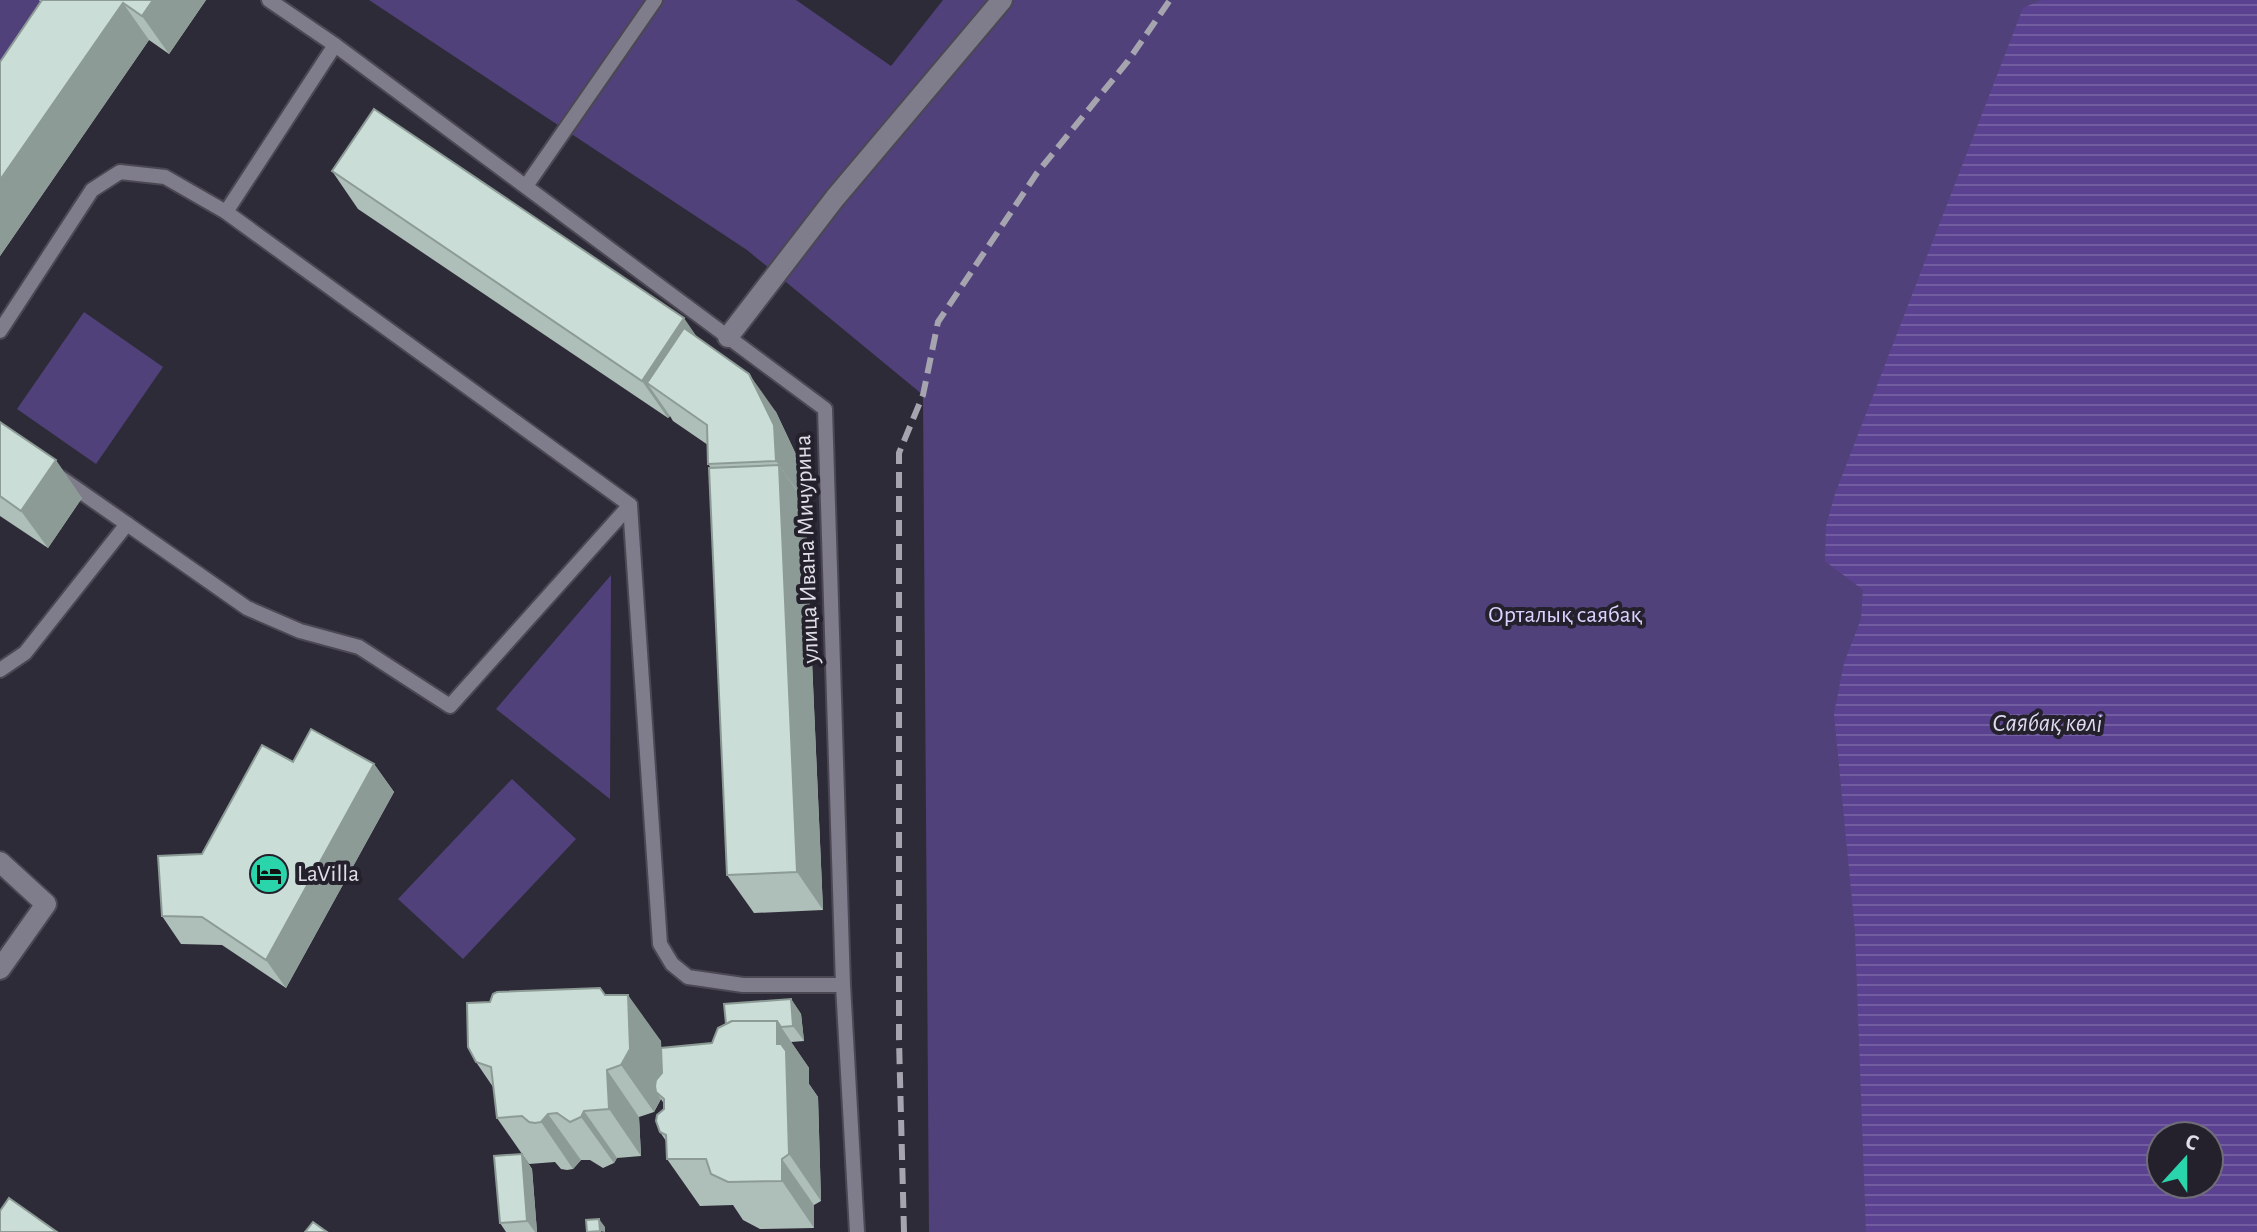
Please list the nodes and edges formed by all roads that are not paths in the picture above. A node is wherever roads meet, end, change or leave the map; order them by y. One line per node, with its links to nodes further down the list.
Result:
1 (269, 0): 4 (lane, улица Ивана Мичурина)
2 (655, 0): 5 (lane)
3 (1002, 0): 8 (street)
4 (335, 45): 5 (lane, улица Ивана Мичурина); 6 (lane)
5 (526, 186): 8 (lane, улица Ивана Мичурина)
6 (226, 212): 7 (lane); 10 (lane)
7 (0, 331)
8 (728, 337): 15 (lane, улица Ивана Мичурина)
9 (51, 470): 11 (lane)
10 (630, 505): 11 (lane); 15 (lane)
11 (127, 524): 12 (lane)
12 (0, 670)
13 (0, 862): 14 (street)
14 (0, 969)
15 (843, 985): 16 (lane, улица Ивана Мичурина)
16 (857, 1232)

